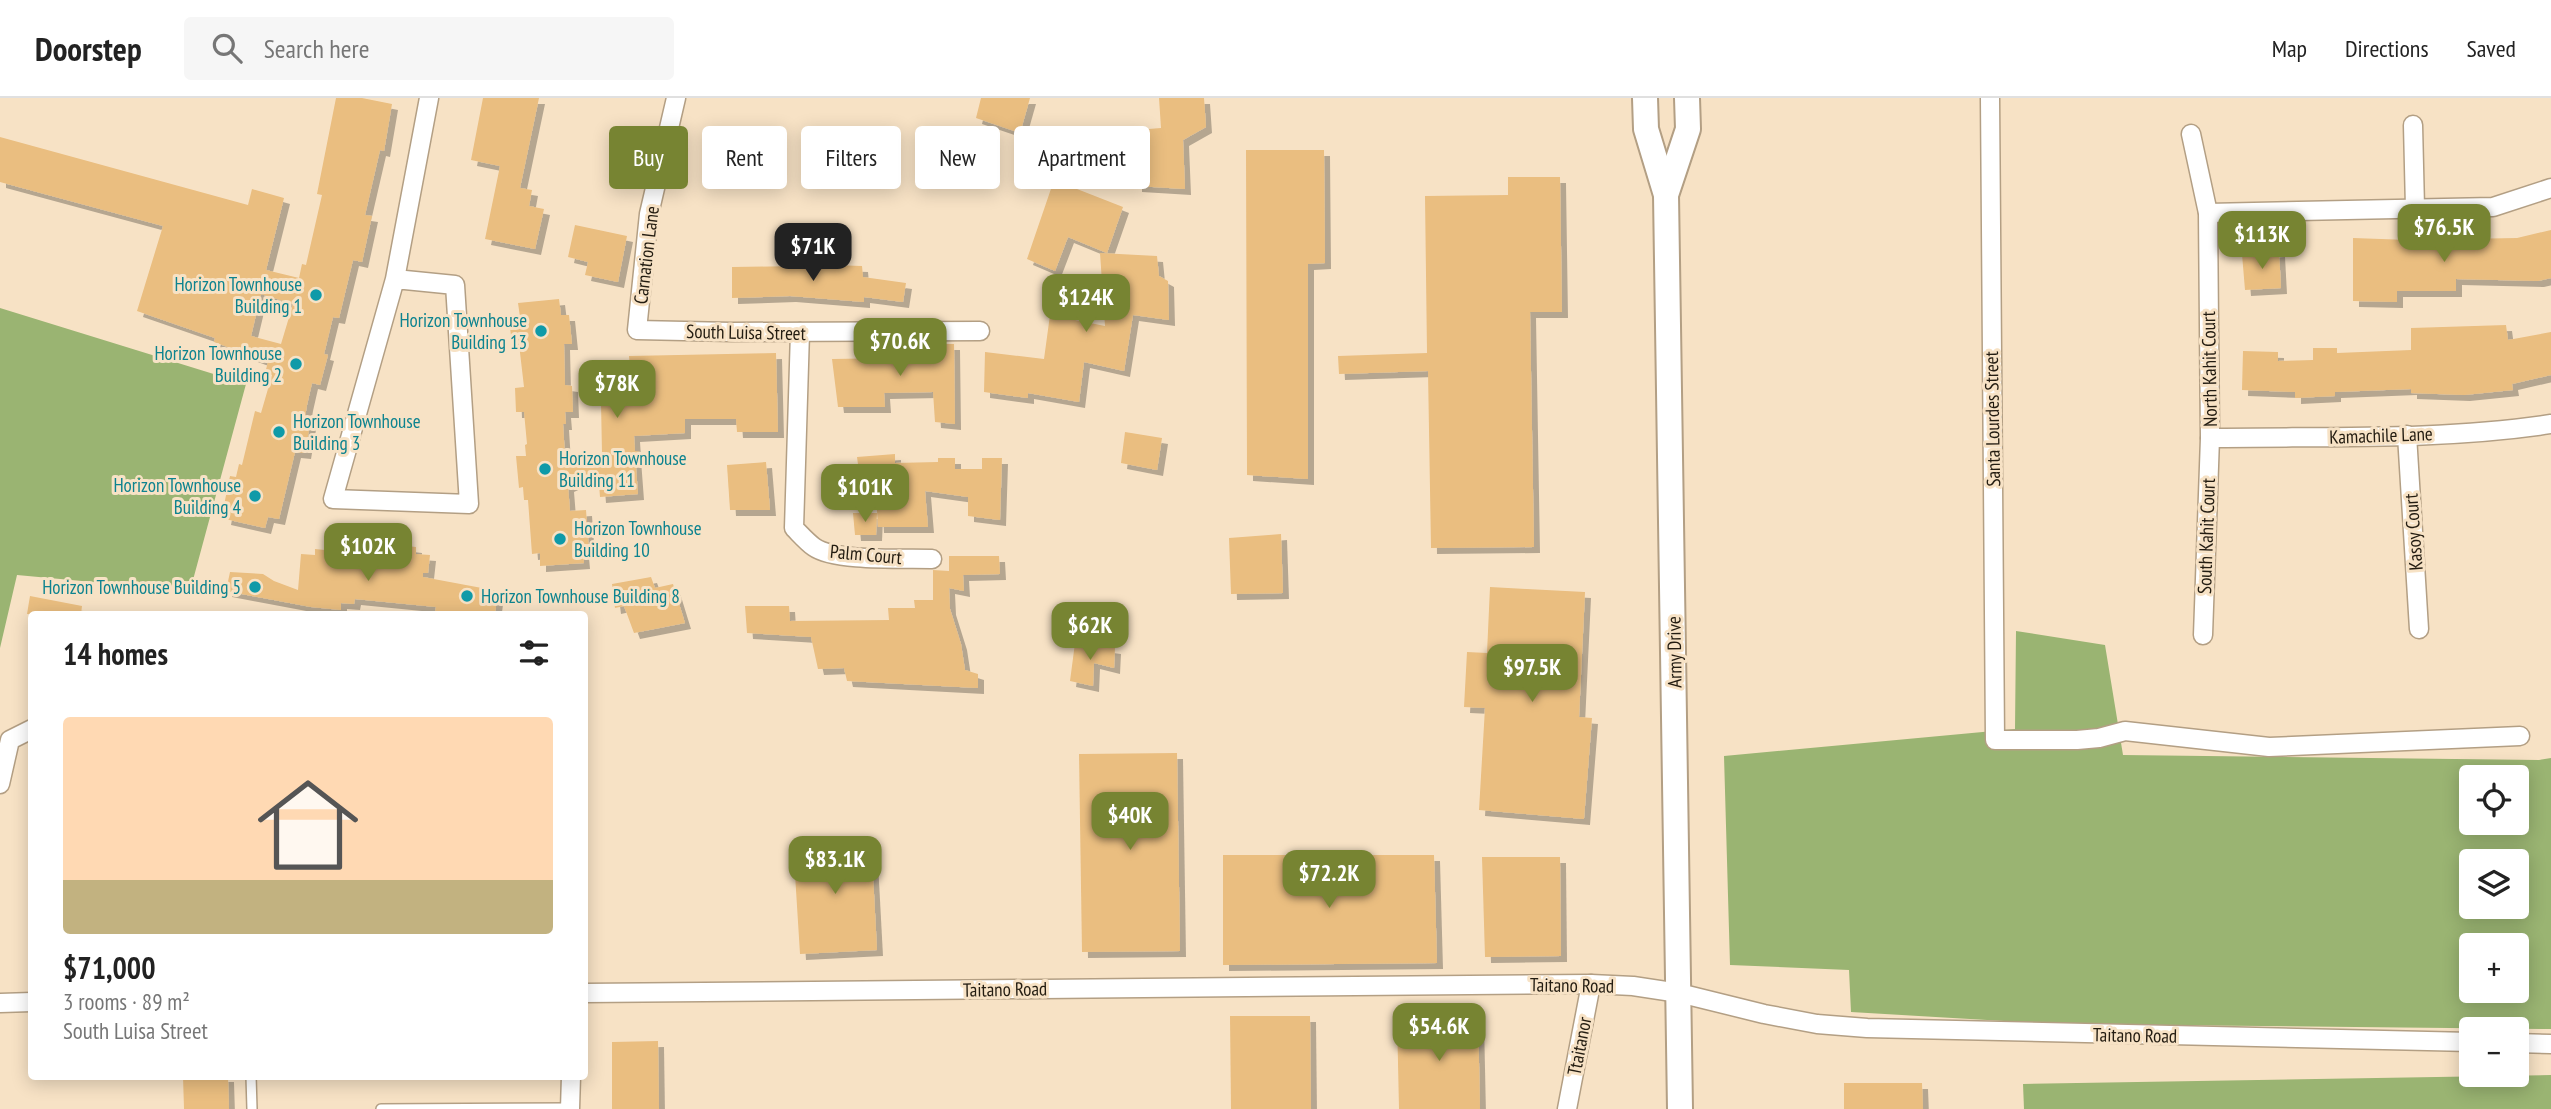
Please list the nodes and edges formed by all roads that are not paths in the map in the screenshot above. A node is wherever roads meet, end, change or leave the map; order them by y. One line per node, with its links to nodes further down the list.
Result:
1 (429, 98): 12 (street)
2 (677, 98): 13 (street, Carnation Lane)
3 (1645, 98): 9 (main road, Army Drive)
4 (1687, 98): 9 (main road, Army Drive)
5 (1990, 98): 23 (street, Santa Lourdes Street)
6 (2413, 125): 10 (street)
7 (2191, 134): 11 (street, North Kahit Court)
8 (2551, 188): 10 (street)
9 (1666, 195): 27 (main road, Army Drive)
10 (2415, 208): 11 (street)
11 (2208, 213): 18 (street, North Kahit Court)
12 (393, 286): 12 (street)
13 (638, 330): 15 (street, South Luisa Street)
14 (980, 331): 15 (street, South Luisa Street)
15 (800, 332): 19 (street, Palm Court)
16 (2551, 424): 17 (street, Kamachile Lane)
17 (2407, 435): 18 (street, Kamachile Lane); 20 (street, Kasoy Court)
18 (2210, 438): 21 (street, South Kahit Court)
19 (932, 559)
20 (2420, 629)
21 (2203, 635)
22 (28, 731): 24 (street)
23 (2520, 736)
24 (0, 784)
25 (1591, 984): 26 (street, Taitano Road); 27 (street, Taitano Road); 38 (street, Ttaitanor)
26 (588, 993)
27 (1679, 993): 30 (street, Taitano Road); 39 (main road, Army Drive)
28 (28, 1002): 29 (street)
29 (0, 1003)
30 (2459, 1042)
31 (2529, 1044): 32 (street)
32 (2551, 1044)
33 (251, 1080): 36 (lane)
34 (571, 1080): 35 (street)
35 (570, 1108): 37 (lane)
36 (252, 1109)
37 (381, 1109)
38 (1567, 1109)
39 (1680, 1109)

